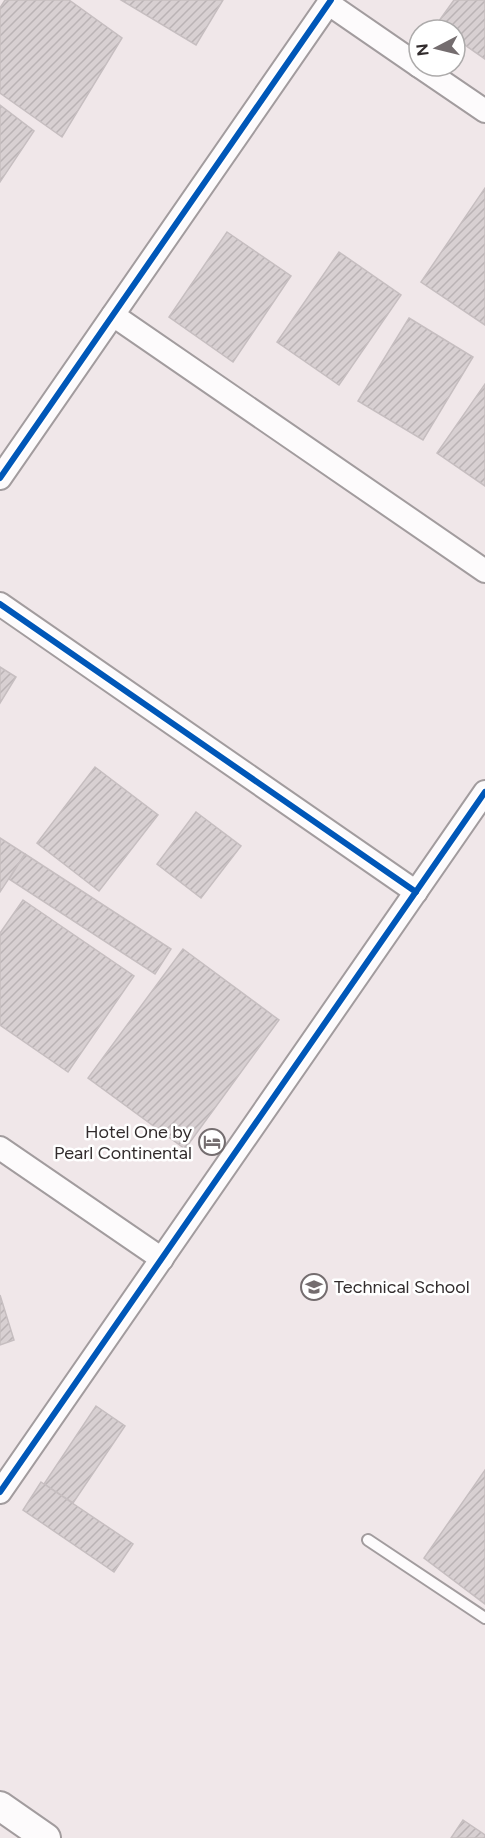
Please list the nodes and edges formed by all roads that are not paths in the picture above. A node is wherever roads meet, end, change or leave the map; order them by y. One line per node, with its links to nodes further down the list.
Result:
1 (330, 2): 2 (street); 5 (street)
2 (407, 57)
3 (437, 78): 4 (street)
4 (485, 111)
5 (113, 315): 6 (street); 7 (street)
6 (0, 478)
7 (485, 571)
8 (0, 604): 10 (street)
9 (485, 792): 10 (street)
10 (416, 892): 12 (street)
11 (0, 1148): 12 (street)
12 (162, 1259): 13 (street)
13 (0, 1492)
14 (368, 1540): 15 (lane)
15 (485, 1618)
16 (0, 1806): 17 (street)
17 (46, 1838)

